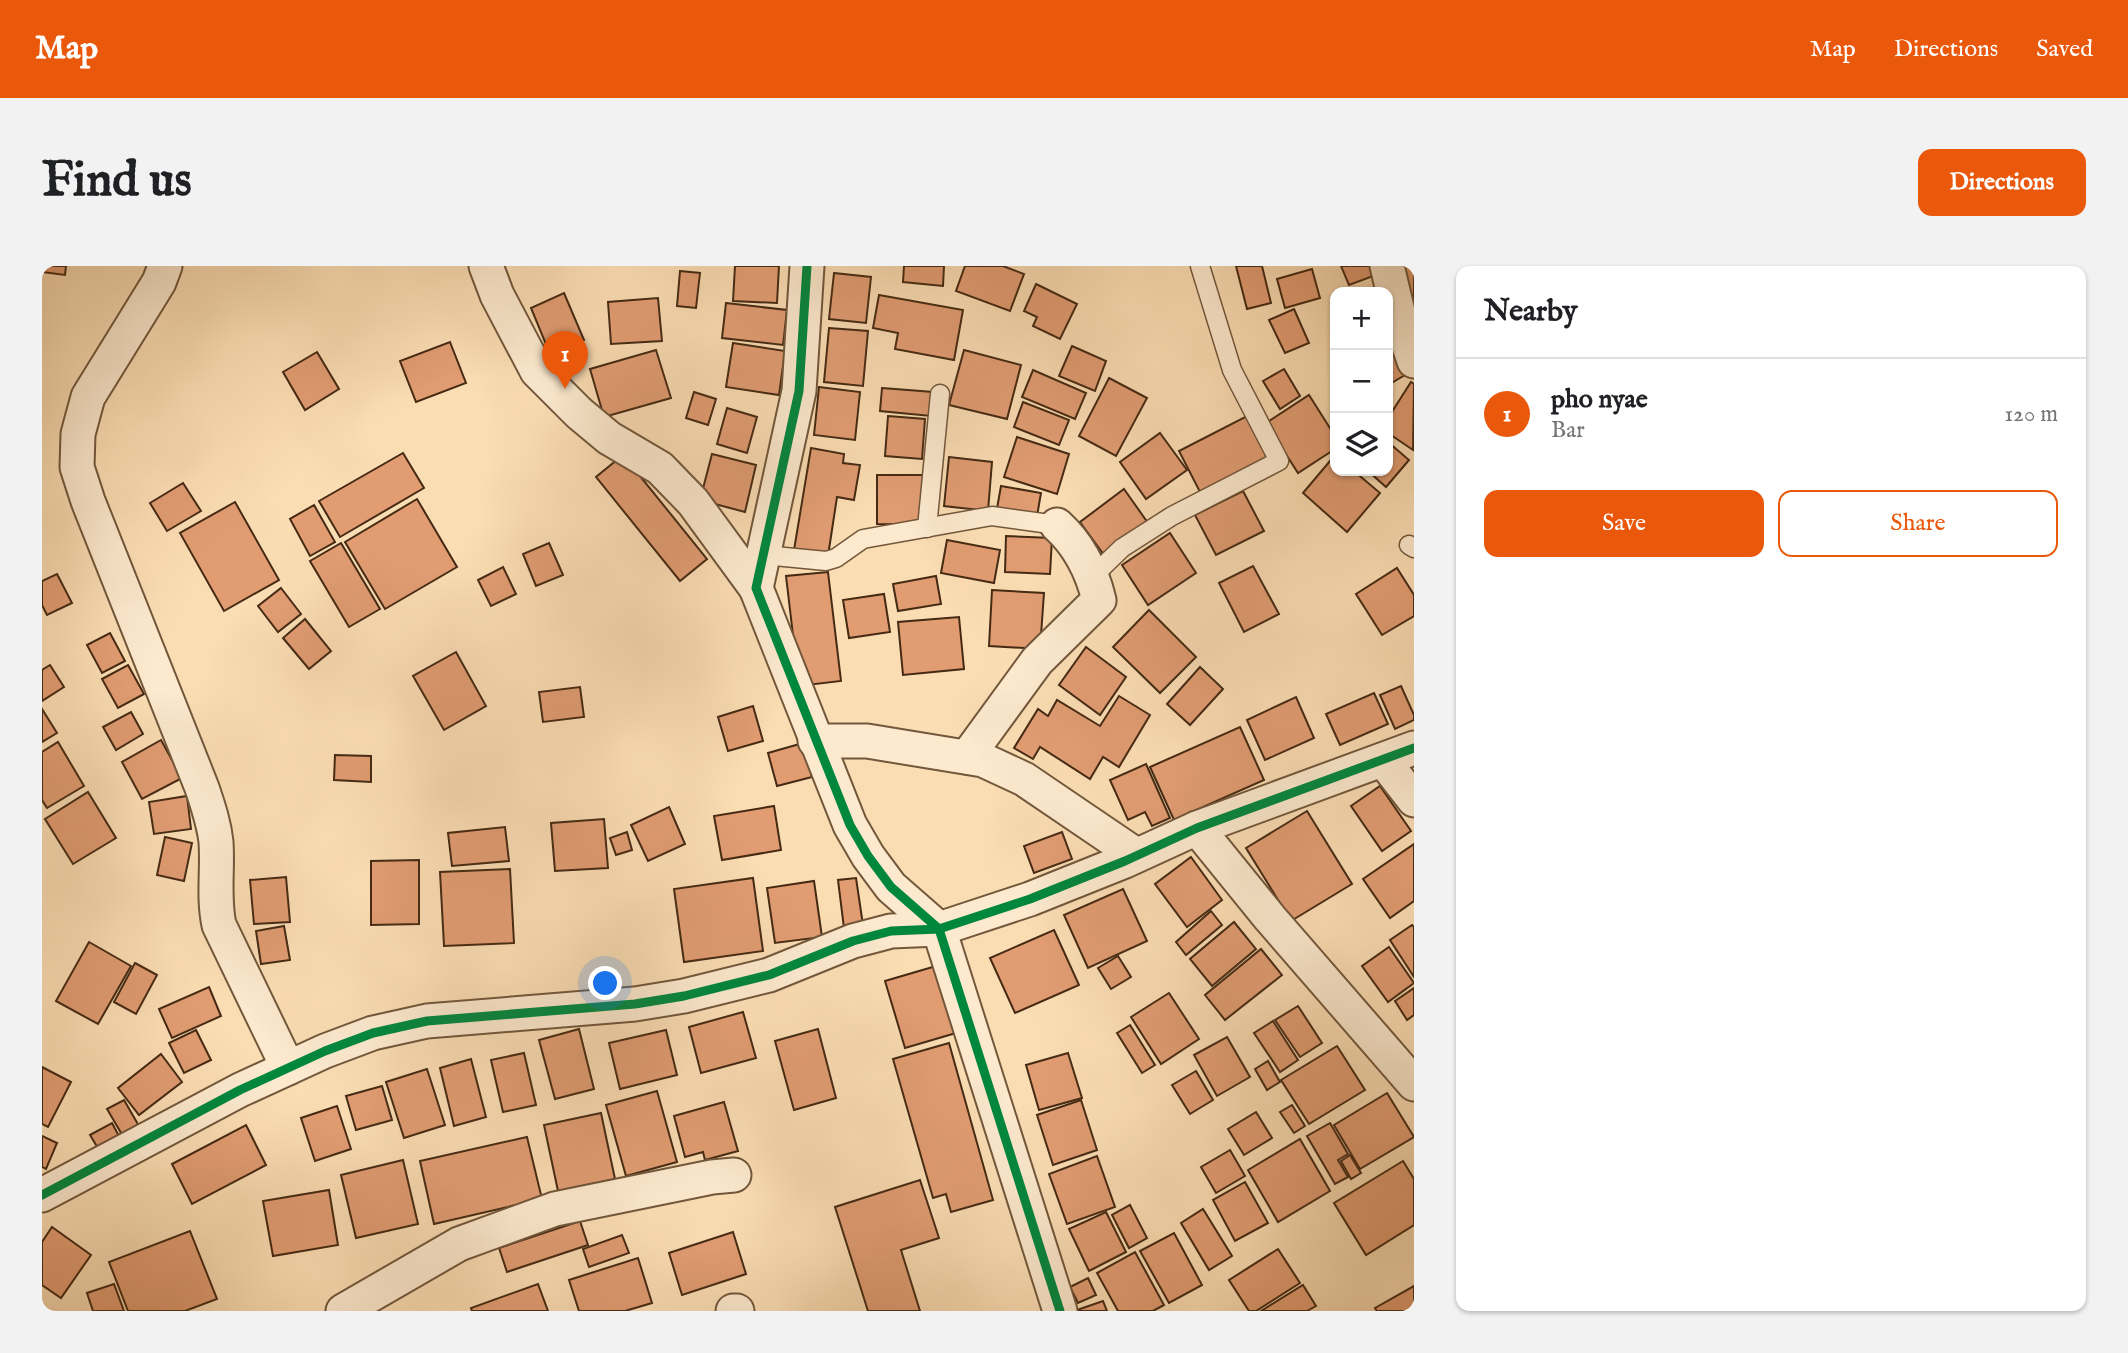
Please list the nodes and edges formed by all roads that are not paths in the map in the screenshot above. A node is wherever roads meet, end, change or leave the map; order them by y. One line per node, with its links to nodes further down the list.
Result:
1 (165, 266): 21 (street)
2 (486, 266): 12 (street)
3 (807, 266): 10 (street)
4 (1200, 266): 11 (lane)
5 (1387, 266): 6 (street)
6 (1414, 361)
7 (940, 394): 9 (lane)
8 (1057, 525): 9 (lane); 11 (street)
9 (927, 527): 10 (lane)
10 (764, 555): 12 (street)
11 (1093, 576): 15 (street)
12 (756, 588): 13 (street)
13 (815, 740): 15 (street); 20 (street)
14 (1414, 748): 16 (street)
15 (967, 757): 19 (street)
16 (1383, 760): 17 (street); 18 (street)
17 (1414, 800)
18 (1197, 828): 19 (street); 22 (street)
19 (1136, 856): 20 (street)
20 (939, 929): 21 (street); 26 (street)
21 (289, 1068): 24 (street)
22 (1414, 1084)
23 (734, 1175): 25 (street)
24 (42, 1195)
25 (343, 1311)
26 (1060, 1311)

